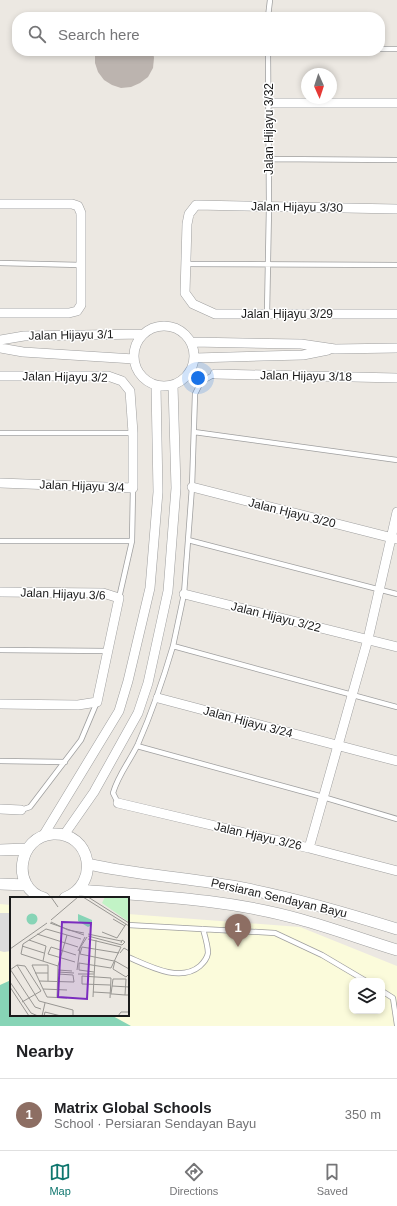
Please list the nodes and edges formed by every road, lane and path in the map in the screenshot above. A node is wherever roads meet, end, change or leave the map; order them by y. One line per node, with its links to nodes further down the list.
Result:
1 (270, 0): 2 (lane)
2 (269, 12)
3 (385, 49): 4 (lane)
4 (397, 49)
5 (268, 56): 6 (lane, Jalan Hijayu 3/32)
6 (269, 103): 7 (street); 8 (lane, Jalan Hijayu 3/32)
7 (397, 103)
8 (269, 159): 9 (lane); 11 (lane, Jalan Hijayu 3/32)
9 (397, 160)
10 (0, 204): 15 (street)
11 (269, 207): 12 (street, Jalan Hijayu 3/30); 14 (street, Jalan Hijayu 3/30); 16 (lane, Jalan Hijayu 3/32)
12 (397, 209)
13 (0, 263): 15 (lane)
14 (186, 264): 16 (lane); 19 (street, Jalan Hijayu 3/29)
15 (81, 265): 18 (street)
16 (268, 265): 17 (lane); 19 (lane, Jalan Hijayu 3/32)
17 (397, 265)
18 (0, 313)
19 (266, 314): 20 (street, Jalan Hijayu 3/29)
20 (397, 314)
21 (143, 334): 22 (street, Jalan Hijayu 3/1); 23 (street); 28 (street)
22 (0, 340)
23 (192, 342): 26 (street); 27 (street)
24 (0, 348): 28 (street, Jalan Hijayu 3/1)
25 (397, 348): 26 (street)
26 (335, 349): 27 (street)
27 (195, 358): 32 (street)
28 (134, 360): 33 (street)
29 (215, 374): 31 (street, Jalan Hijayu 3/18); 34 (lane)
30 (0, 376): 36 (street, Jalan Hijayu 3/2)
31 (397, 378)
32 (173, 385): 33 (street); 71 (street)
33 (156, 386): 72 (street)
34 (194, 432): 37 (lane); 40 (lane)
35 (0, 433): 36 (lane)
36 (133, 433): 39 (street, Jalan Hijayu 3/4)
37 (397, 460)
38 (0, 483): 39 (street, Jalan Hijayu 3/4)
39 (133, 488): 45 (lane)
40 (192, 488): 42 (street, Jalan Hjayu 3/20); 43 (lane)
41 (397, 512): 42 (street)
42 (394, 539): 46 (street)
43 (188, 540): 46 (lane); 48 (lane)
44 (0, 541): 45 (lane)
45 (132, 541): 50 (lane)
46 (379, 590): 49 (lane); 51 (street)
47 (0, 592): 50 (street, Jalan Hijayu 3/6)
48 (184, 594): 51 (street, Jalan Hijayu 3/22); 52 (lane)
49 (397, 594)
50 (119, 598): 55 (street, Jalan Hijayu 3/6)
51 (368, 639): 53 (street, Jalan Hijayu 3/22); 56 (street)
52 (173, 646): 56 (lane); 57 (lane)
53 (397, 647)
54 (0, 650): 55 (lane)
55 (108, 651): 58 (street, Jalan Hijayu 3/6)
56 (352, 696): 60 (lane); 62 (street)
57 (158, 698): 61 (lane); 62 (street, Jalan Hijayu 3/24)
58 (97, 702): 59 (street); 65 (lane)
59 (0, 704)
60 (397, 707)
61 (137, 746): 66 (lane); 67 (lane)
62 (338, 747): 64 (street, Jalan Hijayu 3/24); 66 (street)
63 (0, 761): 65 (lane)
64 (397, 761)
65 (65, 762): 69 (lane)
66 (324, 797): 70 (lane); 73 (street)
67 (118, 803): 73 (street, Jalan Hjayu 3/26)
68 (0, 809): 69 (street)
69 (21, 810)
70 (397, 819)
71 (64, 835): 72 (street); 76 (street)
72 (43, 836): 74 (street)
73 (309, 848): 77 (street, Jalan Hjayu 3/26)
74 (26, 849): 75 (street); 79 (street)
75 (0, 850)
76 (88, 864): 80 (street); 85 (street, Persiaran Sendayan Bayu)
77 (397, 871)
78 (0, 884): 79 (street)
79 (27, 885): 81 (street)
80 (79, 890): 82 (street); 86 (street, Persiaran Sendayan Bayu)
81 (42, 897)
82 (67, 897)
83 (129, 925): 84 (lane)
84 (203, 929): 87 (lane); 88 (lane)
85 (397, 929)
86 (397, 950)
87 (129, 957)
88 (361, 978)
89 (385, 993): 90 (lane)
90 (397, 1025)

